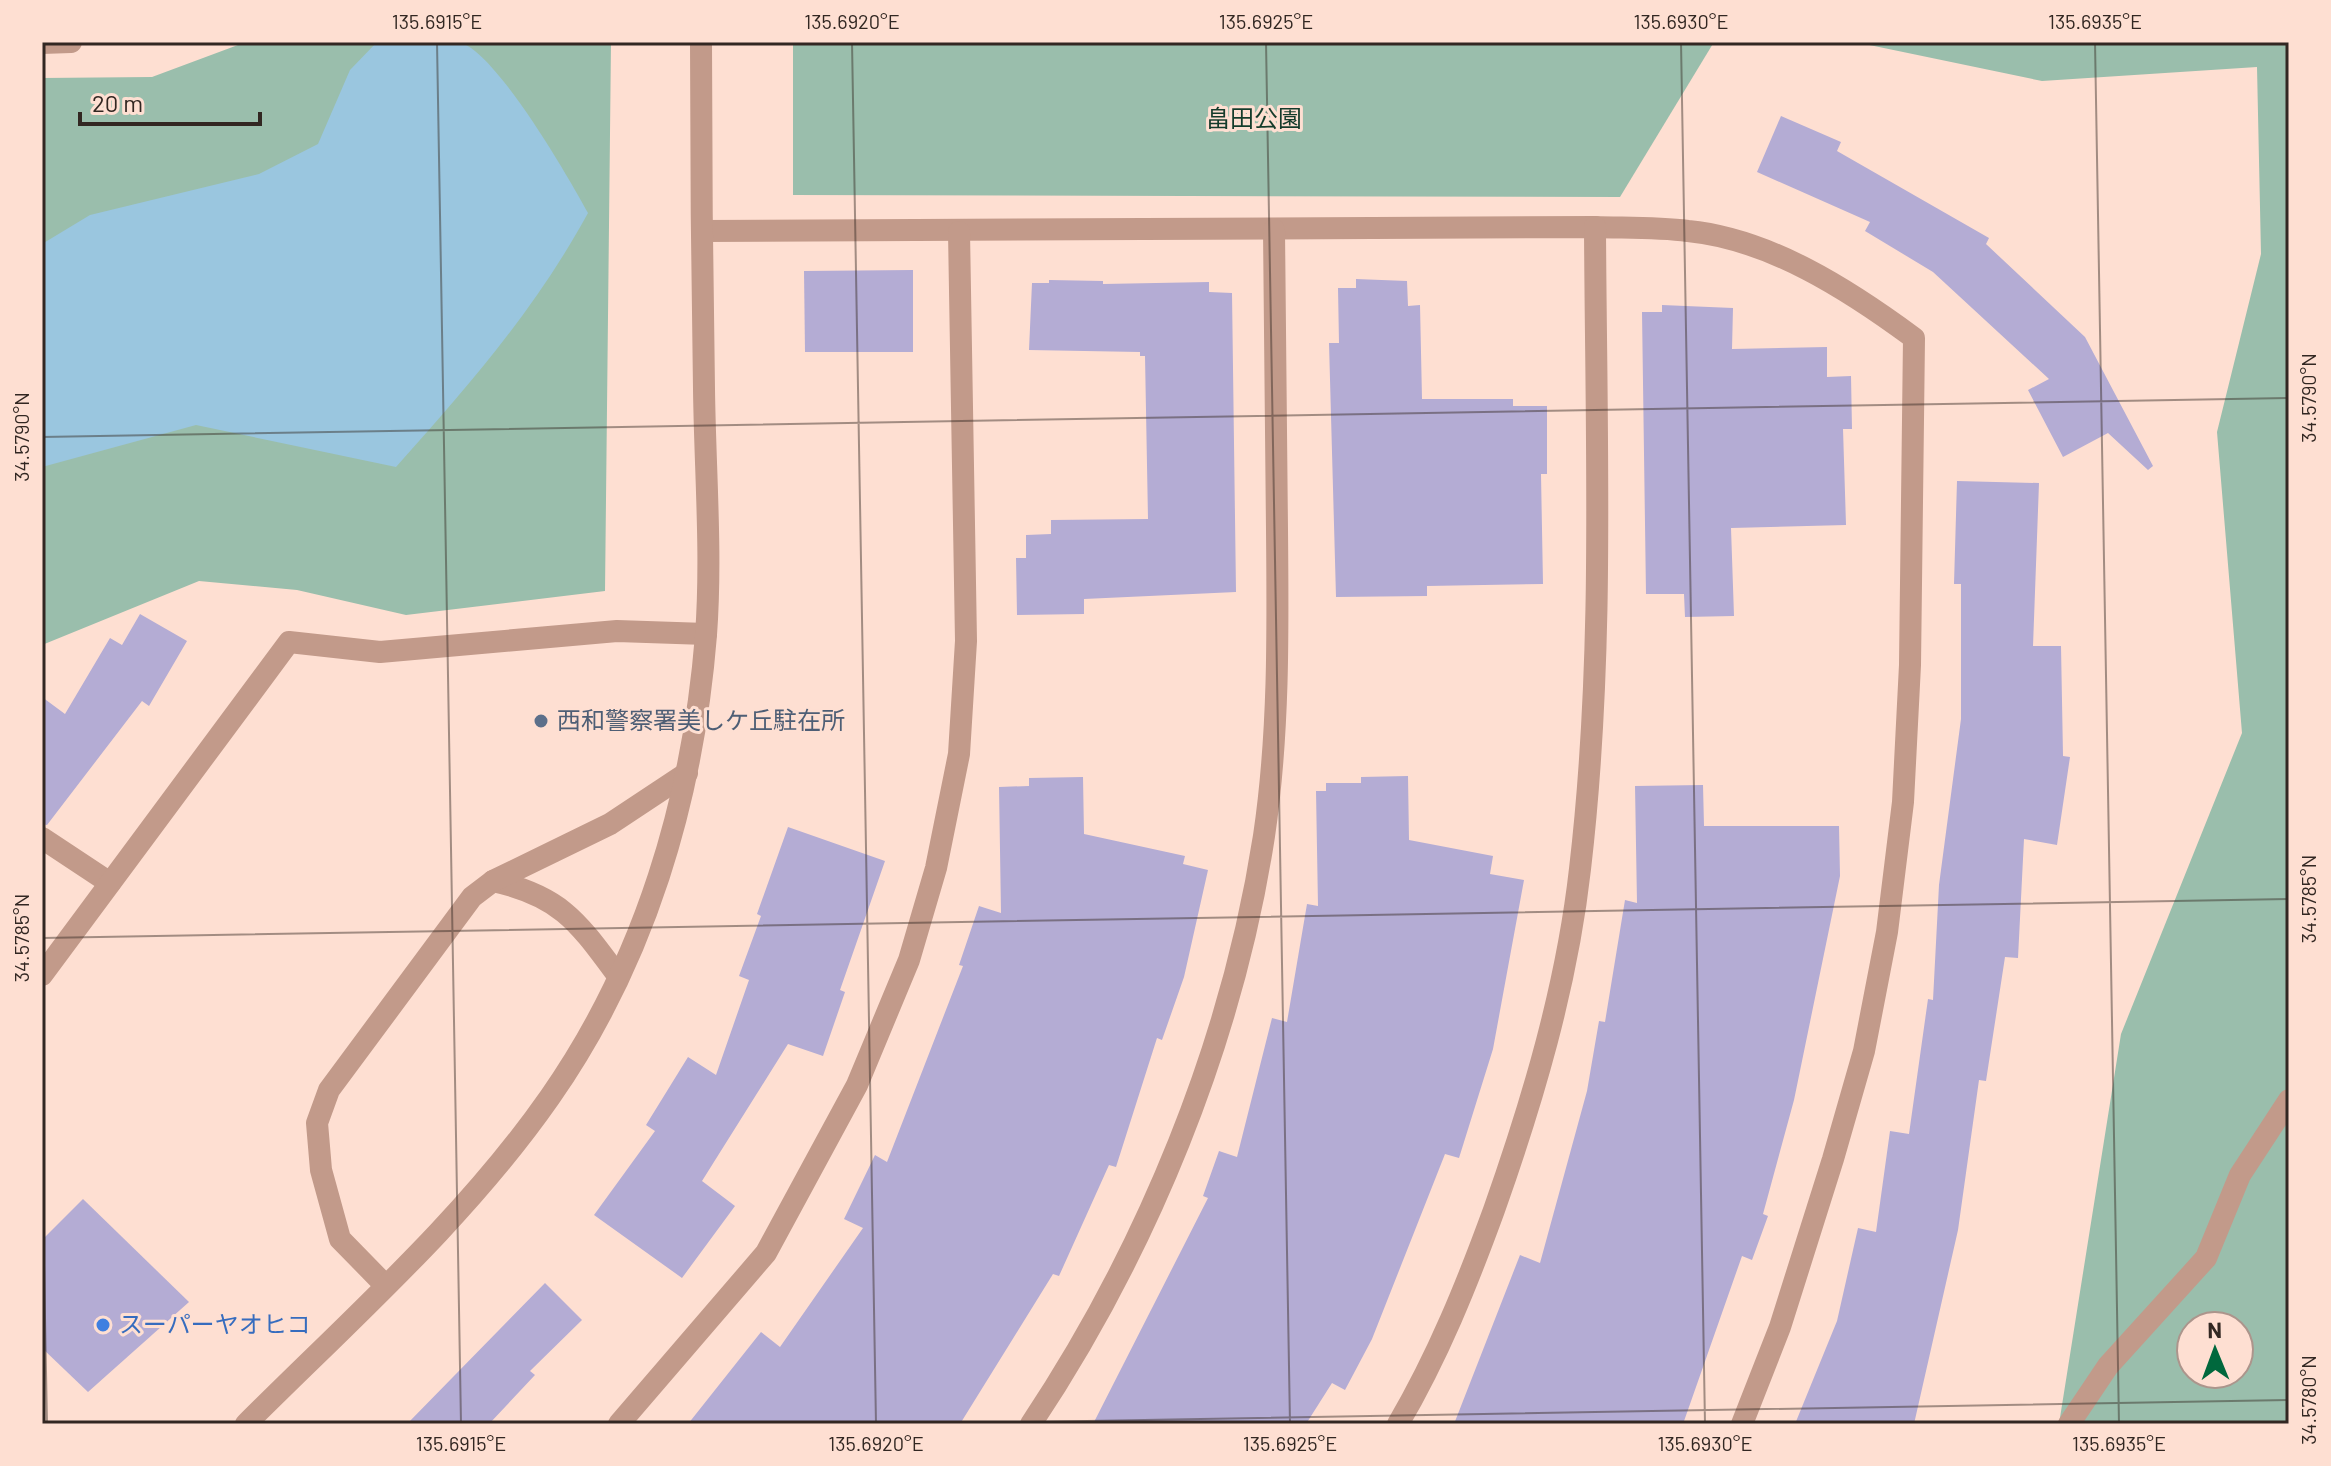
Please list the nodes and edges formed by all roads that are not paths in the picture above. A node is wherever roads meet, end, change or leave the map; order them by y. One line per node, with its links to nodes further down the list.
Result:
1 (71, 42): 3 (street)
2 (701, 42): 6 (street)
3 (42, 43)
4 (1595, 227): 5 (street); 20 (street); 21 (street)
5 (1274, 230): 7 (street); 19 (street)
6 (702, 231): 7 (street); 8 (street)
7 (959, 232): 18 (street)
8 (706, 634): 9 (street); 12 (street)
9 (687, 773): 11 (street); 14 (street)
10 (42, 838): 12 (street)
11 (493, 881): 14 (street); 16 (street)
12 (110, 883): 13 (street)
13 (42, 975)
14 (618, 976): 16 (street)
15 (2289, 1100): 22 (street)
16 (385, 1285): 17 (street)
17 (246, 1424)
18 (619, 1424)
19 (1031, 1424)
20 (1398, 1424)
21 (1742, 1424)
22 (2069, 1424)

